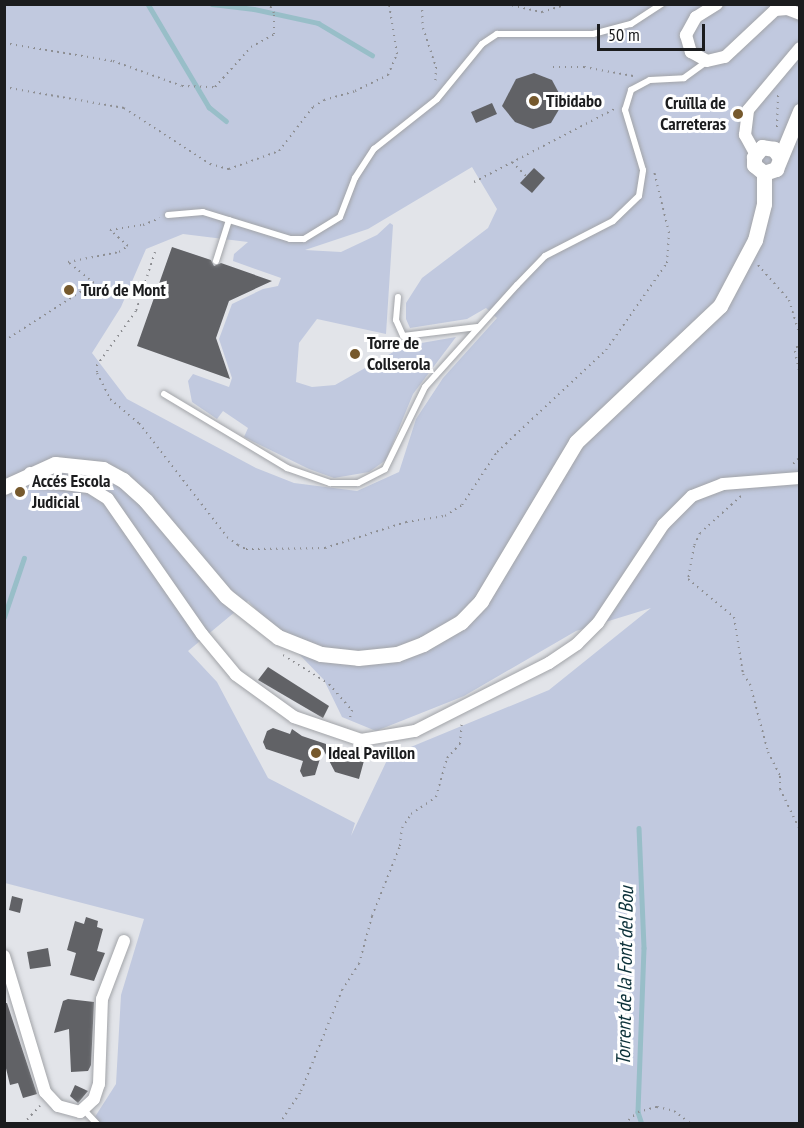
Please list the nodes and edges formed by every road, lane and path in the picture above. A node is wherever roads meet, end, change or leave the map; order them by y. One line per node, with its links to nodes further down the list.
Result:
1 (269, 4): 9 (path)
2 (389, 4): 14 (path)
3 (422, 4): 16 (path)
4 (506, 4): 5 (path)
5 (569, 4)
6 (662, 4): 16 (lane)
7 (717, 4): 11 (street)
8 (800, 14): 11 (street)
9 (4, 44)
10 (800, 48): 20 (street)
11 (707, 61): 13 (lane)
12 (553, 67): 13 (path)
13 (650, 80): 17 (lane)
14 (4, 87)
15 (779, 90): 19 (path)
16 (437, 99): 28 (lane)
17 (625, 105): 22 (path); 23 (lane)
18 (800, 111): 19 (street)
19 (788, 136): 21 (street)
20 (755, 153): 21 (street); 24 (street)
21 (779, 156): 24 (street)
22 (512, 162): 25 (path); 26 (path)
23 (641, 164): 29 (path); 33 (lane)
24 (764, 173): 39 (street)
25 (526, 176)
26 (474, 182)
27 (168, 214): 28 (lane); 35 (path)
28 (230, 220): 30 (lane)
29 (155, 252)
30 (216, 261)
31 (756, 263): 34 (path)
32 (398, 297): 33 (lane)
33 (478, 327): 38 (lane)
34 (800, 336)
35 (4, 341)
36 (800, 341): 37 (path)
37 (800, 377)
38 (164, 394)
39 (30, 473): 41 (street); 42 (street)
40 (800, 478): 41 (street)
41 (749, 481): 46 (path)
42 (4, 488)
43 (283, 650): 45 (path)
44 (459, 715): 53 (path)
45 (343, 722)
46 (800, 830)
47 (124, 941): 50 (street)
48 (4, 956): 50 (street)
49 (39, 1106): 51 (path)
50 (84, 1110): 52 (lane)
51 (23, 1124)
52 (97, 1124)
53 (279, 1124)
54 (624, 1124): 55 (path)
55 (692, 1124)

